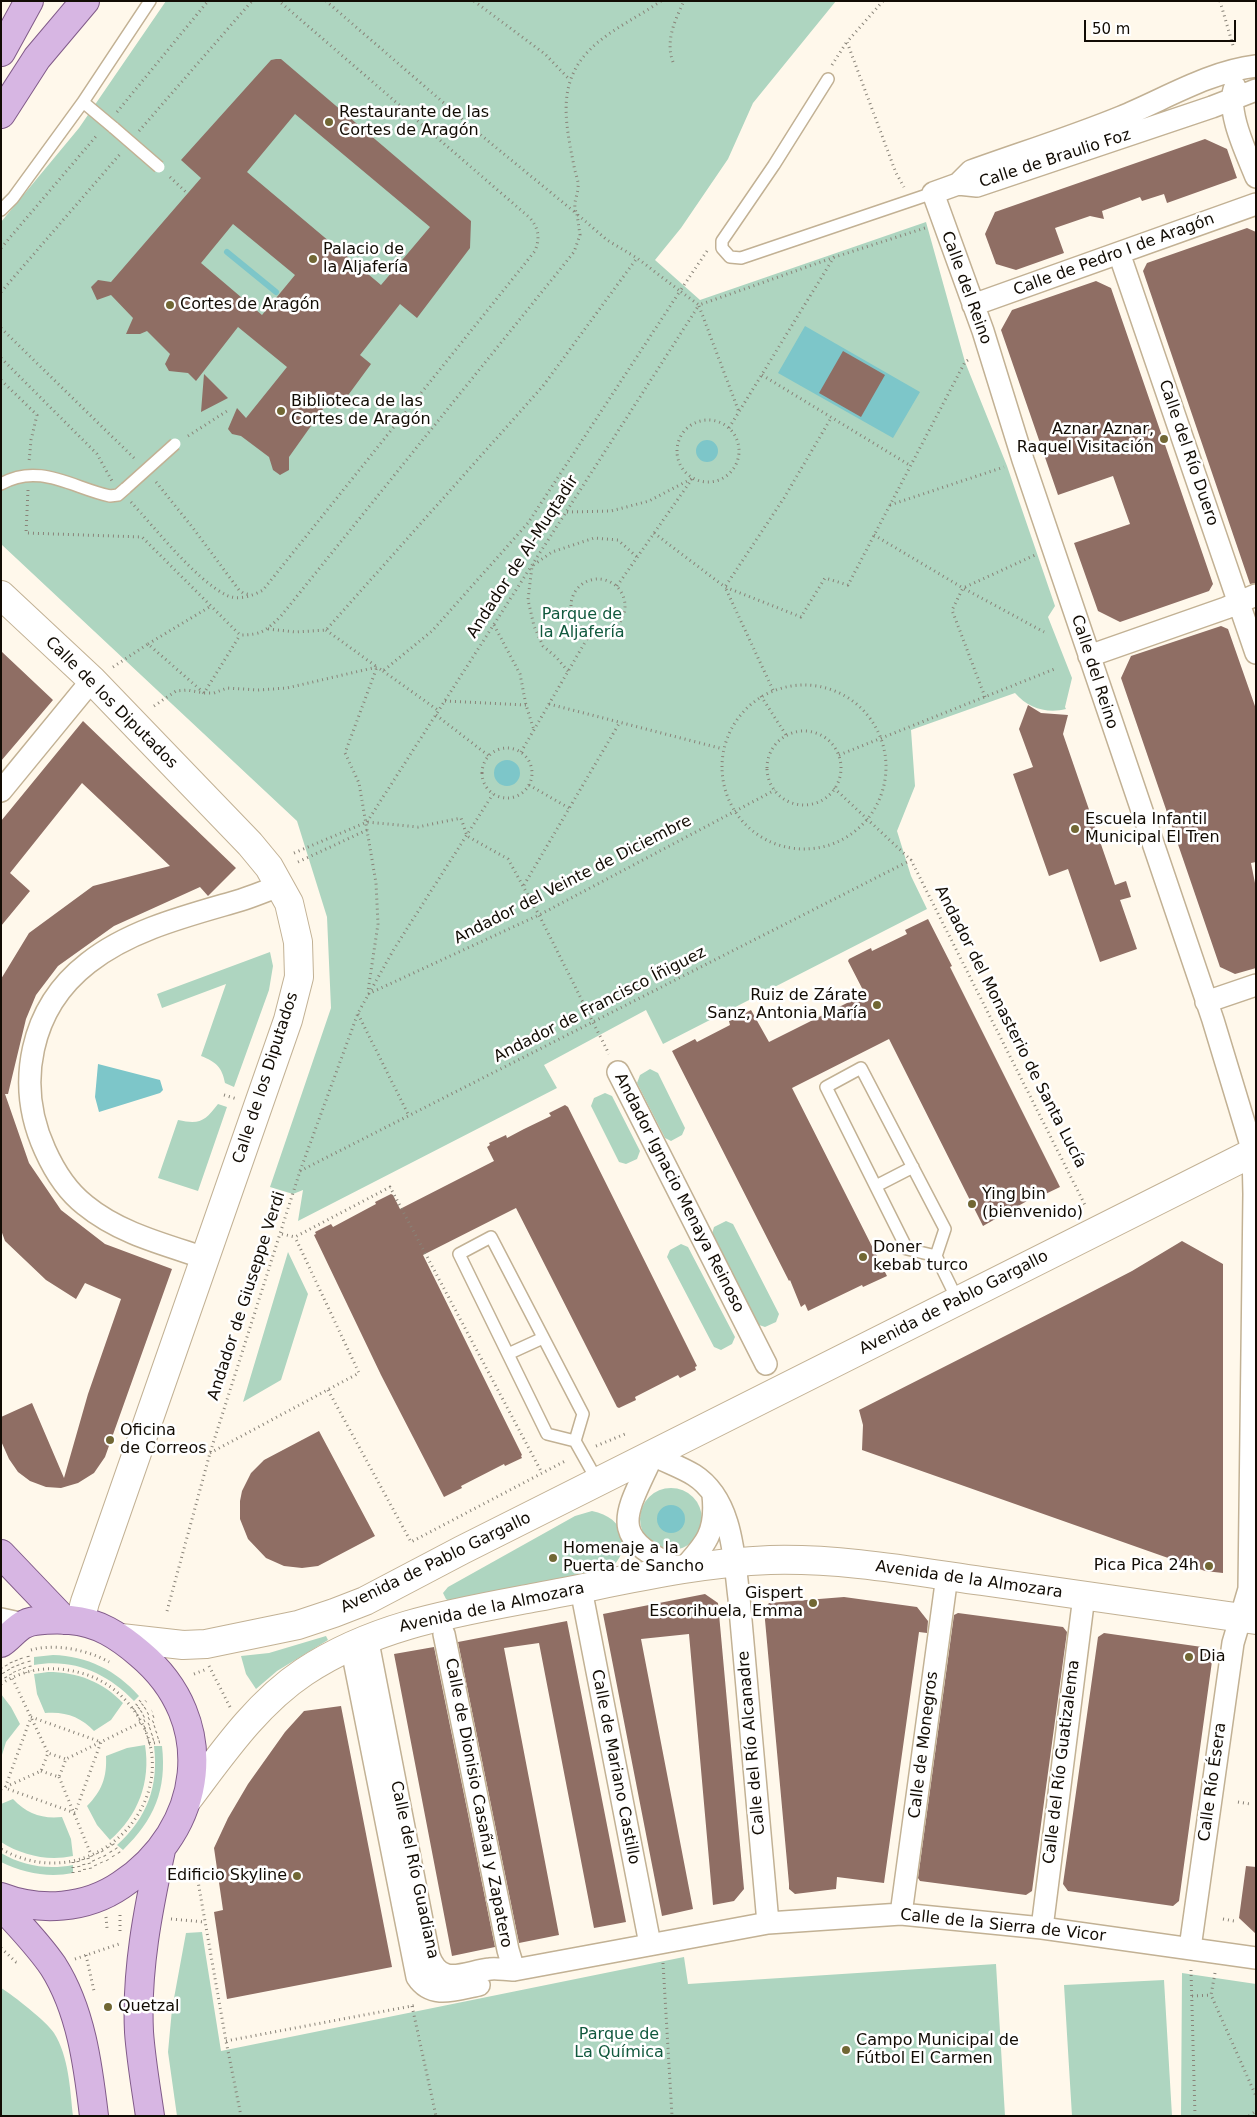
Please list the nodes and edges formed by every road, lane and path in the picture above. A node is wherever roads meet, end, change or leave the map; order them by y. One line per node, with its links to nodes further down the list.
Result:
1 (29, 1): 12 (main road)
2 (85, 1): 21 (main road)
3 (150, 1): 20 (lane)
4 (208, 1): 22 (path)
5 (279, 1): 69 (path)
6 (326, 1): 31 (path)
7 (474, 1): 16 (path)
8 (661, 1): 16 (path)
9 (684, 1): 14 (path)
10 (883, 1): 28 (path)
11 (1220, 1): 13 (path)
12 (1, 52)
13 (1234, 52)
14 (673, 62)
15 (1256, 66): 19 (street); 25 (street, Calle de Braulio Foz)
16 (570, 79): 31 (path)
17 (828, 79): 28 (lane)
18 (1256, 90): 19 (street, Calle de Braulio Foz)
19 (1232, 98): 24 (street); 25 (street, Calle de Braulio Foz)
20 (83, 102): 22 (lane); 30 (lane)
21 (1, 114)
22 (111, 126): 23 (lane, bridge); 32 (path)
23 (159, 167): 27 (path)
24 (1256, 177)
25 (958, 184): 26 (street)
26 (933, 192): 28 (lane); 38 (street, Calle del Reino)
27 (188, 194)
28 (912, 200): 34 (path)
29 (1256, 204): 33 (street, Calle de Pedro I de Aragón)
30 (1, 210)
31 (577, 214): 35 (path); 73 (path)
32 (1, 248)
33 (1119, 253): 38 (street, Calle de Pedro I de Aragón); 70 (street, Calle del Río Duero)
34 (835, 257): 37 (path); 42 (path)
35 (637, 258): 36 (path); 74 (path)
36 (680, 290): 37 (path); 83 (path)
37 (699, 305): 45 (path); 59 (path, Andador de Al-Muqtadir)
38 (973, 305): 49 (street, Calle del Reino)
39 (1, 328): 50 (path)
40 (974, 357): 51 (path)
41 (1, 358): 56 (path)
42 (762, 374): 45 (path); 46 (path)
43 (1, 380): 52 (path)
44 (227, 411): 48 (path)
45 (739, 412): 47 (path)
46 (831, 418): 51 (path); 66 (path)
47 (728, 428): 54 (path); 54 (path)
48 (175, 444): 56 (lane, bridge)
49 (1023, 460): 57 (path); 80 (street, Calle del Reino)
50 (138, 461)
51 (911, 466): 57 (path)
52 (34, 475): 55 (lane); 56 (lane); 71 (path)
53 (150, 476): 69 (path)
54 (693, 478): 59 (path); 60 (path)
55 (1, 484)
56 (124, 490)
57 (890, 506): 61 (path)
58 (140, 512): 69 (path)
59 (567, 512): 64 (path, Andador de Al-Muqtadir)
60 (654, 533): 63 (path); 66 (path)
61 (874, 535): 66 (path); 67 (path)
62 (1040, 552): 67 (path)
63 (637, 557): 64 (path); 65 (path)
64 (532, 566): 72 (path, Andador de Al-Muqtadir); 84 (path)
65 (617, 586): 75 (path); 75 (path)
66 (725, 587): 86 (path)
67 (963, 588): 76 (path); 89 (path)
68 (1, 595): 85 (street, Calle de los Diputados)
69 (250, 596)
70 (1247, 599): 79 (street, Calle del Río Duero); 80 (street)
71 (211, 606): 77 (path); 78 (path)
72 (494, 625): 90 (path, Andador de Al-Muqtadir); 92 (path)
73 (268, 629): 74 (path); 77 (path)
74 (326, 630): 81 (path)
75 (591, 632): 84 (path)
76 (1044, 632)
77 (240, 635): 87 (path)
78 (148, 644): 85 (path); 87 (path)
79 (1256, 652)
80 (1089, 656): 123 (street, Calle del Reino)
81 (377, 667): 83 (path); 87 (path); 112 (path)
82 (1058, 668): 89 (path)
83 (383, 671): 94 (path)
84 (568, 671): 91 (path)
85 (102, 674): 107 (street); 118 (street, Calle de los Diputados)
86 (773, 690): 88 (path); 99 (path)
87 (204, 693): 93 (path)
88 (761, 696): 98 (path); 100 (path)
89 (985, 697): 99 (path)
90 (445, 700): 92 (path); 94 (path, Andador de Al-Muqtadir)
91 (549, 704): 96 (path); 97 (path)
92 (526, 705): 97 (path)
93 (154, 706)
94 (439, 711): 95 (path, Andador de Al-Muqtadir)
95 (436, 715): 103 (path); 112 (path, Andador de Al-Muqtadir)
96 (620, 722): 100 (path); 109 (path)
97 (534, 730): 101 (path)
98 (786, 735): 102 (path); 106 (path)
99 (881, 738): 102 (path); 111 (path)
100 (723, 750): 110 (path)
101 (521, 752): 103 (path); 104 (path)
102 (839, 755): 105 (path)
103 (489, 756): 108 (path)
104 (529, 785): 108 (path); 109 (path)
105 (834, 788): 106 (path); 111 (path)
106 (775, 790): 110 (path, Andador del Veinte de Diciembre)
107 (1, 791)
108 (494, 794): 114 (path)
109 (569, 808): 119 (path)
110 (734, 812): 111 (path); 120 (path, Andador del Veinte de Diciembre)
111 (868, 819): 116 (path)
112 (367, 822): 113 (path); 114 (path); 115 (path)
113 (367, 830): 117 (path); 122 (path)
114 (467, 836): 119 (path, Andador Ignacio Menaya Reinoso); 122 (path)
115 (294, 853)
116 (912, 860): 125 (path, Andador de Francisco Íñiguez); 134 (path, Andador del Monasterio de Santa Lucía)
117 (298, 862)
118 (280, 886): 138 (street, Calle de los Diputados); 138 (street)
119 (523, 886): 120 (path, Andador Ignacio Menaya Reinoso)
120 (539, 915): 122 (path, Andador del Veinte de Diciembre); 125 (path, Andador Ignacio Menaya Reinoso)
121 (1256, 985): 123 (street)
122 (368, 994): 124 (path, Andador de Giuseppe Verdi)
123 (1206, 1002): 130 (street, Calle del Reino)
124 (358, 1014): 129 (path); 132 (path, Andador de Giuseppe Verdi)
125 (593, 1023): 126 (path, Andador Ignacio Menaya Reinoso); 129 (path, Andador de Francisco Íñiguez)
126 (618, 1072): 142 (street, Andador Ignacio Menaya Reinoso)
127 (224, 1095): 128 (path)
128 (238, 1099)
129 (409, 1116): 132 (path, Andador de Francisco Íñiguez)
130 (1254, 1152): 139 (street, Avenida de Pablo Gargallo); 143 (street, Calle del Reino)
131 (913, 1167): 133 (lane); 133 (lane); 137 (lane)
132 (300, 1171): 135 (path, Andador de Giuseppe Verdi)
133 (876, 1186): 137 (lane)
134 (1085, 1205)
135 (282, 1234): 136 (path); 146 (path, Andador de Giuseppe Verdi)
136 (295, 1238): 144 (path); 144 (path)
137 (936, 1256): 139 (lane)
138 (205, 1258): 158 (street, Calle de los Diputados)
139 (958, 1301): 147 (street, Avenida de Pablo Gargallo)
140 (543, 1338): 141 (lane); 141 (lane); 145 (lane)
141 (508, 1354): 145 (lane)
142 (766, 1364)
143 (1253, 1371): 157 (street, Calle Río Ésera)
144 (328, 1390): 146 (path)
145 (575, 1441): 148 (lane)
146 (210, 1453): 156 (path, Andador de Giuseppe Verdi)
147 (653, 1455): 148 (street, Avenida de Pablo Gargallo); 149 (street); 152 (street)
148 (598, 1482): 161 (street, Avenida de Pablo Gargallo)
149 (713, 1496): 151 (street); 152 (street)
150 (1, 1554): 158 (main road)
151 (735, 1563): 152 (street, Avenida de la Almozara); 153 (street, Avenida de la Almozara); 224 (street, Calle del Río Alcanadre)
152 (682, 1570): 154 (street, Avenida de la Almozara)
153 (947, 1576): 155 (street, Avenida de la Almozara); 219 (street, Calle de Monegros)
154 (581, 1589): 162 (street, Avenida de la Almozara); 227 (street, Calle de Mariano Castillo)
155 (1084, 1596): 157 (street, Avenida de la Almozara); 225 (street, Calle del Río Guatizalema)
156 (167, 1610)
157 (1247, 1618): 229 (street, Calle Río Ésera)
158 (72, 1620): 159 (main road); 161 (main road)
159 (13, 1621): 164 (main road)
160 (444, 1634): 235 (street, Calle de Dionisio Casañal y Zapatero)
161 (121, 1638): 193 (main road)
162 (359, 1641): 193 (street, Avenida de la Almozara); 235 (street, Calle del Río Guadiana)
163 (28, 1656): 167 (path)
164 (13, 1657): 165 (path); 168 (path); 169 (path); 171 (path)
165 (113, 1664)
166 (1, 1668): 172 (path)
167 (31, 1671): 168 (path); 177 (path)
168 (26, 1672): 169 (path)
169 (21, 1674): 171 (path)
170 (194, 1674): 176 (path)
171 (14, 1677): 172 (path); 179 (path)
172 (8, 1680): 173 (path)
173 (2, 1682)
174 (143, 1698): 177 (path)
175 (146, 1701): 177 (path)
176 (236, 1713)
177 (137, 1716): 177 (path); 178 (path); 182 (path); 187 (path)
178 (154, 1716)
179 (31, 1717): 187 (path); 188 (path); 192 (path)
180 (156, 1720): 182 (path)
181 (158, 1725): 182 (path)
182 (144, 1729): 185 (path)
183 (160, 1730): 185 (path)
184 (162, 1736): 185 (path)
185 (148, 1741): 186 (path); 197 (path)
186 (163, 1741)
187 (101, 1742): 189 (path); 196 (path)
188 (48, 1753): 189 (path); 190 (path)
189 (66, 1759): 191 (path)
190 (41, 1770): 191 (path); 192 (path)
191 (59, 1777): 196 (path)
192 (3, 1789): 196 (path)
193 (188, 1799): 200 (main road)
194 (1238, 1802): 195 (path)
195 (1250, 1804)
196 (75, 1813): 204 (path)
197 (112, 1844): 198 (path); 203 (path)
198 (108, 1847): 201 (path); 206 (path)
199 (1, 1849): 208 (path)
200 (161, 1850): 217 (main road); 243 (main road)
201 (102, 1851): 202 (path); 209 (path)
202 (97, 1853): 204 (path); 210 (path)
203 (121, 1855)
204 (93, 1856): 205 (path); 211 (path)
205 (88, 1858): 207 (path); 213 (path)
206 (115, 1859)
207 (81, 1860): 208 (path); 214 (path); 215 (path)
208 (73, 1862): 216 (path)
209 (109, 1863)
210 (103, 1866)
211 (97, 1869)
212 (196, 1870): 223 (path)
213 (91, 1871)
214 (85, 1873)
215 (80, 1875)
216 (73, 1876)
217 (1, 1897)
218 (1, 1904): 242 (main road)
219 (901, 1914): 224 (street, Calle de la Sierra de Vicor); 225 (street, Calle de la Sierra de Vicor)
220 (178, 1919): 223 (path)
221 (1223, 1919): 222 (path)
222 (1234, 1921)
223 (205, 1922): 244 (path)
224 (768, 1923): 227 (street, Calle de la Sierra de Vicor)
225 (1042, 1928): 229 (street, Calle de la Sierra de Vicor)
226 (119, 1944): 231 (path)
227 (650, 1944): 235 (street, Calle de la Sierra de Vicor)
228 (1, 1948): 232 (path)
229 (1190, 1948): 230 (street, Calle de la Sierra de Vicor)
230 (1256, 1958)
231 (69, 1960)
232 (16, 1962)
233 (663, 1962): 246 (path)
234 (1191, 1969): 238 (path)
235 (514, 1970)
236 (1215, 1973): 237 (path)
237 (1211, 1995): 238 (path); 240 (path)
238 (1192, 1996): 247 (path)
239 (412, 2006): 245 (path)
240 (1256, 2096)
241 (1256, 2111): 248 (path)
242 (94, 2116)
243 (150, 2116)
244 (241, 2116)
245 (436, 2116)
246 (672, 2116)
247 (1195, 2116)
248 (1249, 2116)

